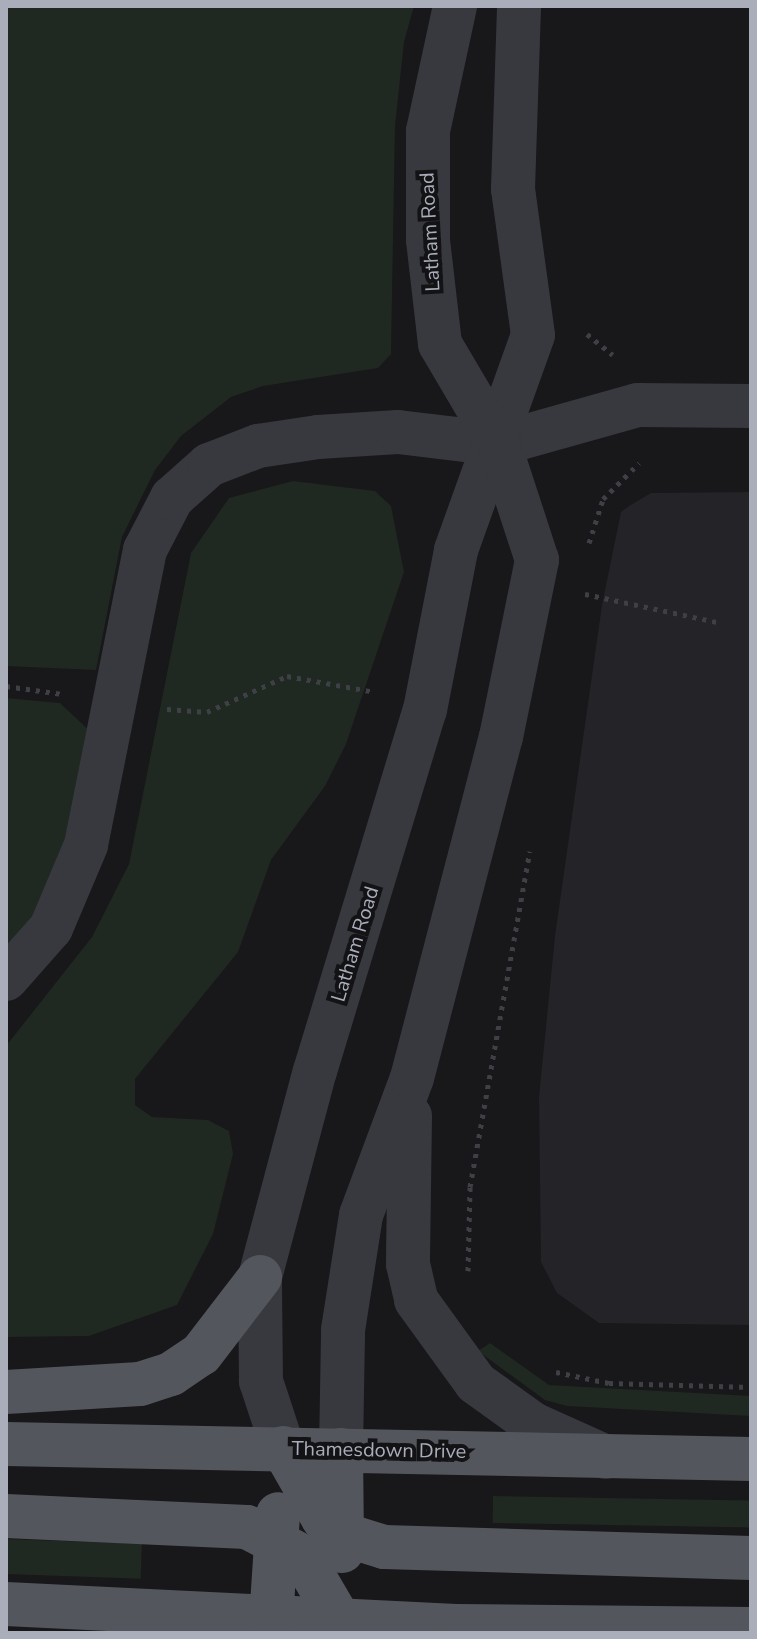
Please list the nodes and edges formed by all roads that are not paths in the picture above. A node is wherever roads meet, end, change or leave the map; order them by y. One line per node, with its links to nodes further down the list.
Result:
1 (455, 6): 4 (street, Latham Road)
2 (519, 6): 4 (street, Latham Road)
3 (751, 406): 4 (street)
4 (499, 444): 5 (street); 6 (street, Latham Road); 7 (street, Latham Road)
5 (6, 979)
6 (412, 1078): 11 (street, Latham Road); 12 (street, Latham Road)
7 (260, 1277): 8 (main road); 10 (street, Latham Road)
8 (6, 1392)
9 (6, 1444): 10 (main road, Thamesdown Drive)
10 (283, 1448): 11 (main road, Thamesdown Drive); 15 (main road); 16 (main road)
11 (341, 1450): 12 (main road, Thamesdown Drive); 15 (main road)
12 (606, 1457): 13 (main road, Thamesdown Drive)
13 (751, 1459)
14 (6, 1516): 16 (main road)
15 (342, 1534): 17 (main road); 20 (main road)
16 (276, 1541): 19 (main road); 20 (main road)
17 (751, 1558)
18 (6, 1604): 19 (main road)
19 (271, 1626): 20 (main road)
20 (340, 1627): 21 (main road)
21 (732, 1630)

